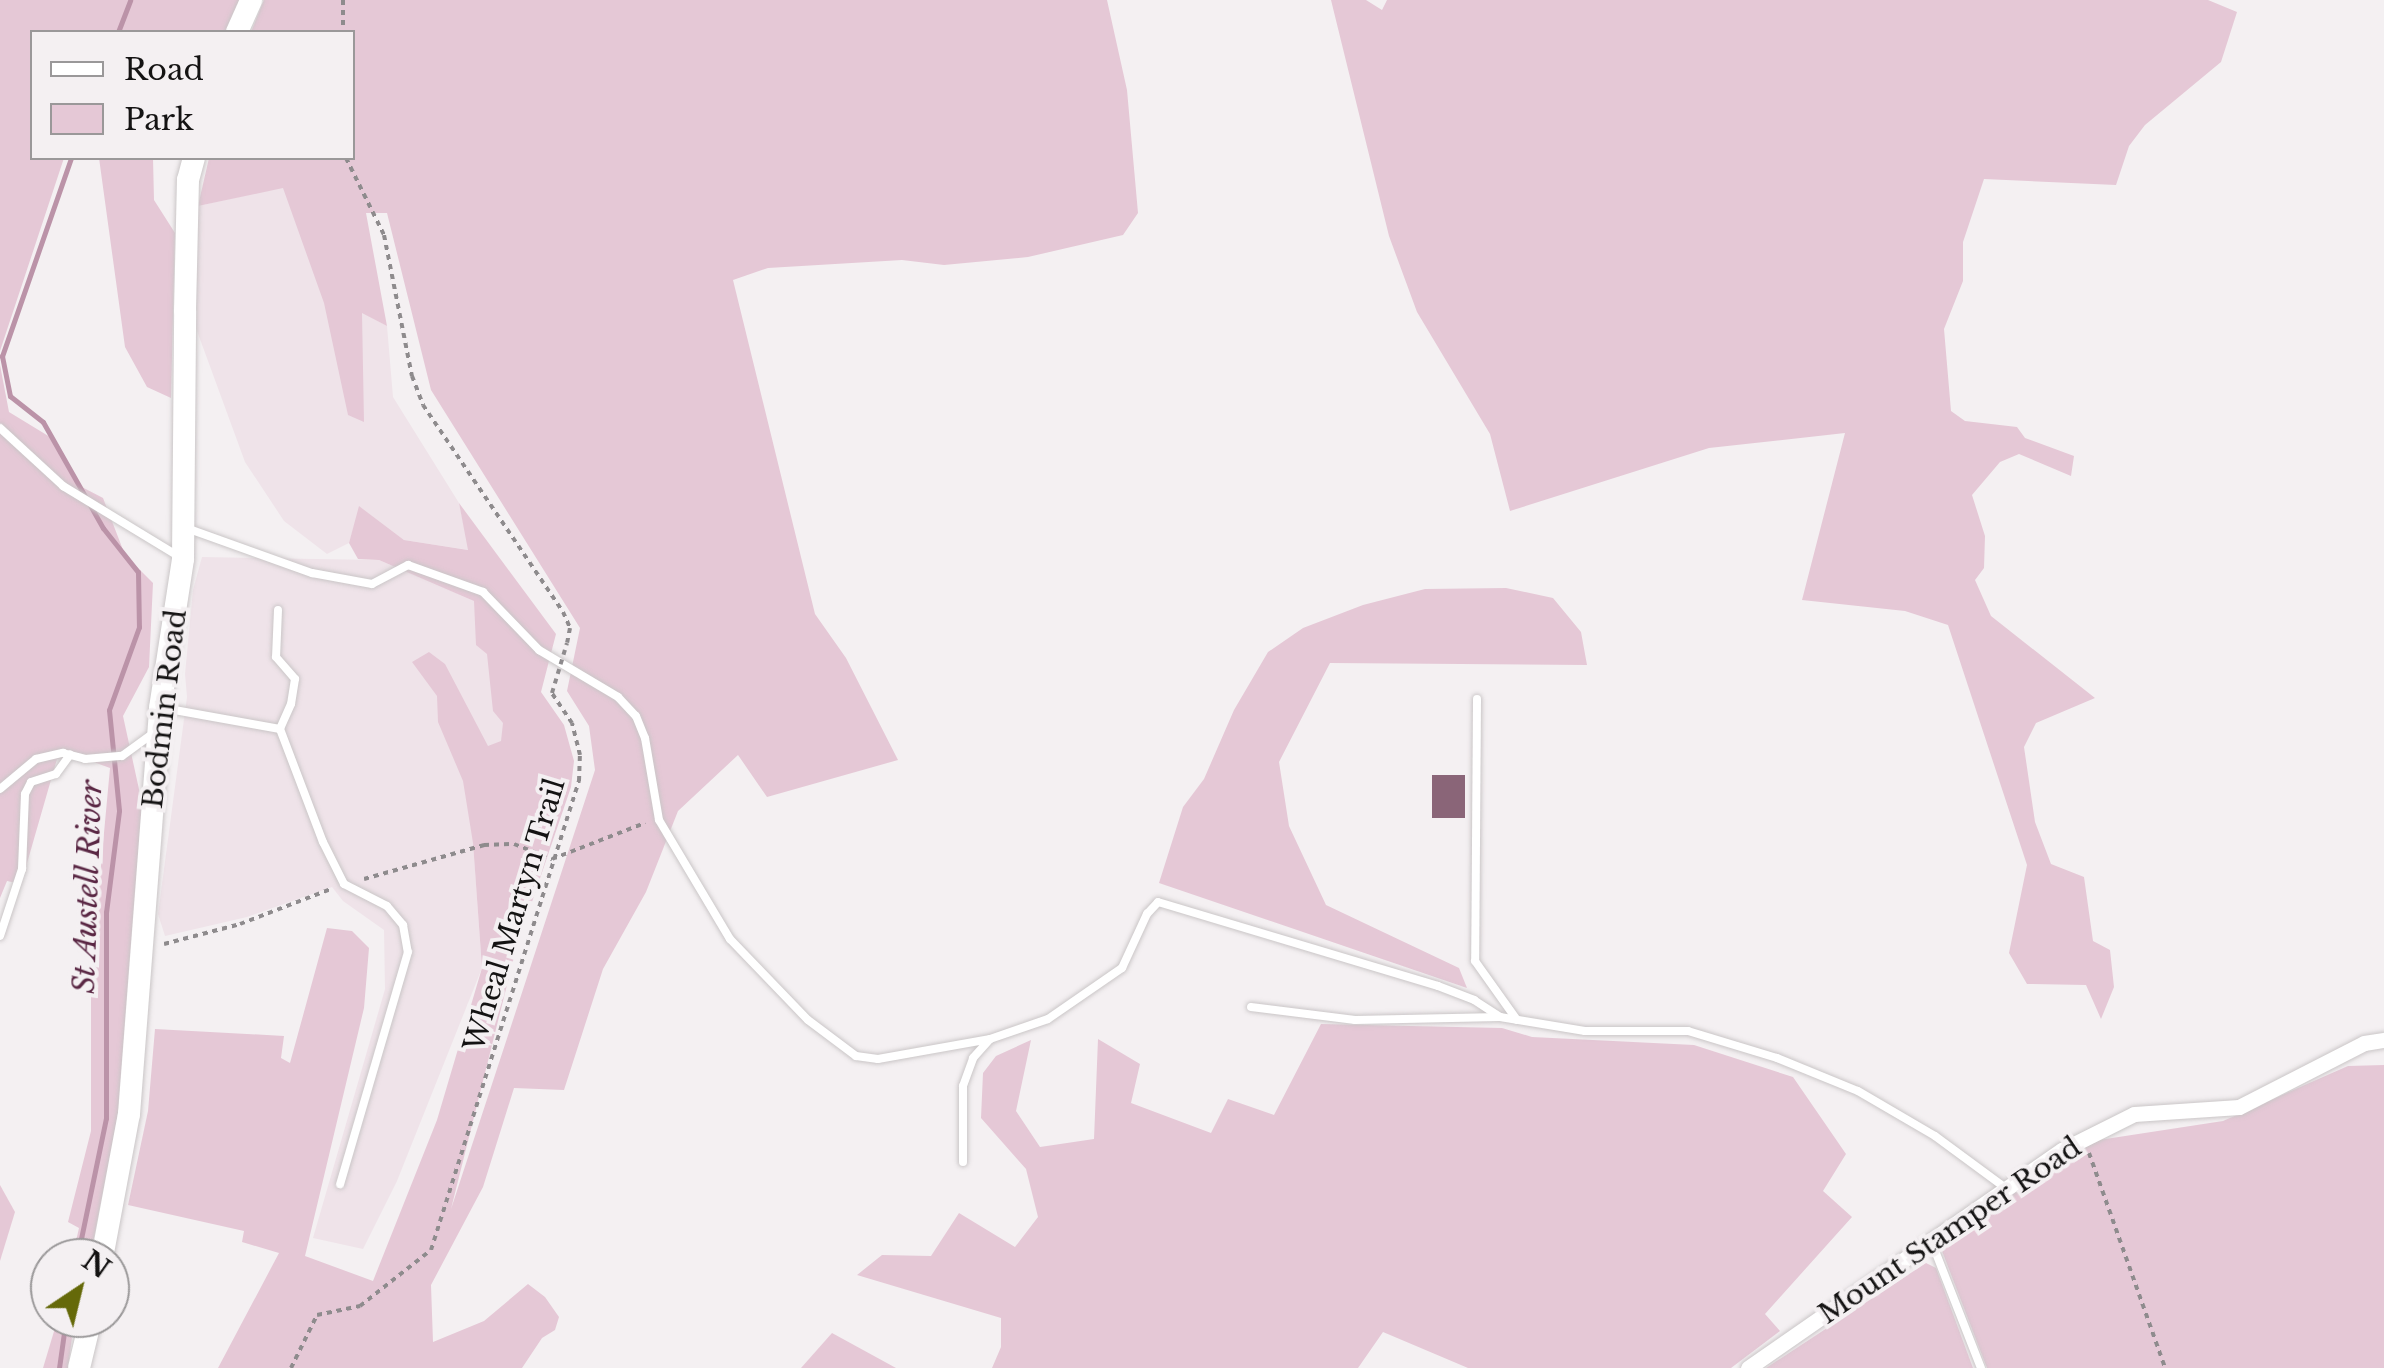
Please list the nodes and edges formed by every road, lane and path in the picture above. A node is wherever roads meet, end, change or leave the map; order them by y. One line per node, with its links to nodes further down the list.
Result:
1 (250, 0): 3 (main road)
2 (342, 0): 4 (path)
3 (238, 30)
4 (343, 30)
5 (193, 160): 8 (main road, Bodmin Road)
6 (347, 160): 17 (path, Wheal Martyn Trail, bridge)
7 (0, 428): 9 (lane)
8 (184, 528): 9 (main road, Bodmin Road); 16 (lane)
9 (184, 558): 12 (main road, Bodmin Road)
10 (278, 610): 13 (lane)
11 (1477, 698): 23 (lane)
12 (159, 719): 13 (lane); 14 (lane); 20 (main road, Bodmin Road)
13 (280, 729): 18 (lane)
14 (70, 755): 15 (lane); 19 (lane)
15 (0, 789)
16 (660, 820): 17 (path); 24 (lane)
17 (552, 859): 18 (path); 34 (path, Wheal Martyn Trail)
18 (344, 884): 20 (path); 28 (lane)
19 (0, 936)
20 (142, 950): 30 (main road, Bodmin Road)
21 (1251, 1007): 22 (lane)
22 (1500, 1017): 23 (lane); 24 (lane)
23 (1516, 1020): 29 (lane)
24 (990, 1039): 27 (lane)
25 (2384, 1040): 26 (street, Mount Stamper Road)
26 (2084, 1139): 29 (street, Mount Stamper Road); 37 (path)
27 (963, 1162)
28 (340, 1184)
29 (2007, 1189): 31 (street, Mount Stamper Road)
30 (106, 1238)
31 (1932, 1244): 35 (street, Mount Stamper Road); 36 (lane)
32 (86, 1338): 33 (main road)
33 (79, 1368)
34 (290, 1368)
35 (1748, 1368)
36 (1981, 1368)
37 (2165, 1368)

